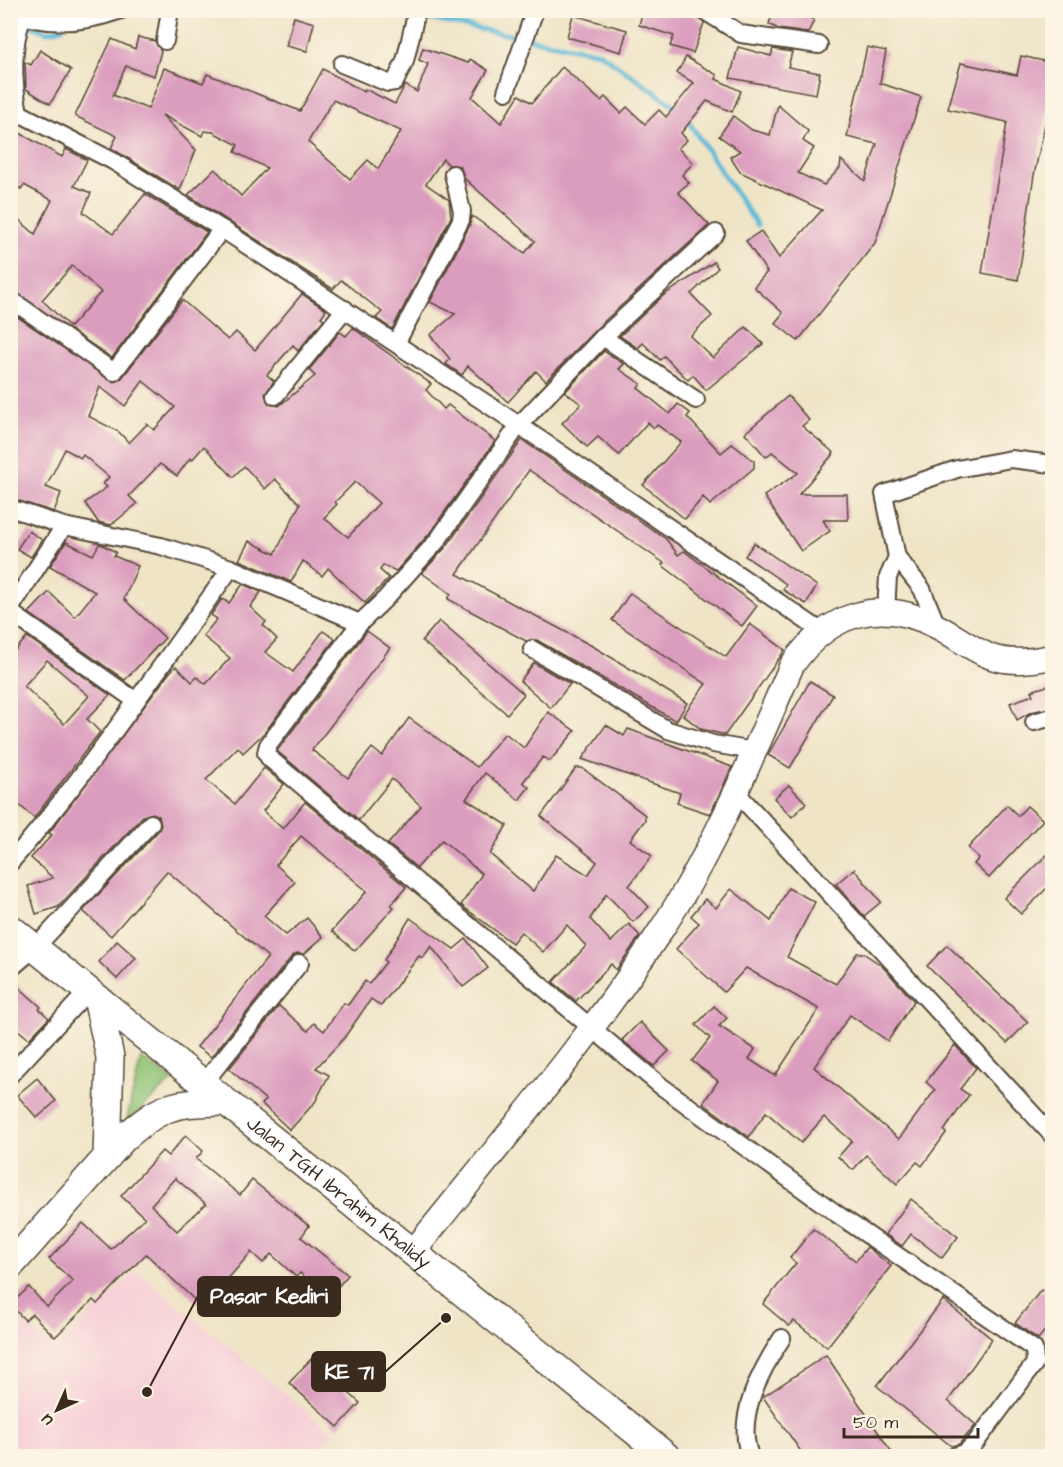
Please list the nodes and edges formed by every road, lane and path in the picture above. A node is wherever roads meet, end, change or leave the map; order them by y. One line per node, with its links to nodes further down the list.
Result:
1 (121, 10): 4 (street)
2 (702, 10): 9 (street)
3 (170, 12): 8 (street)
4 (71, 17): 7 (street)
5 (416, 18): 10 (street)
6 (533, 18): 11 (street)
7 (18, 21): 12 (street)
8 (165, 41)
9 (819, 45)
10 (342, 64)
11 (506, 92)
12 (15, 119): 14 (street)
13 (453, 174): 19 (street)
14 (222, 229): 16 (street); 17 (street)
15 (716, 233): 18 (street)
16 (10, 299)
17 (345, 309): 19 (street); 20 (street)
18 (603, 338): 21 (street); 22 (street)
19 (397, 342): 22 (street)
20 (275, 396)
21 (696, 399)
22 (519, 424): 30 (street); 32 (street)
23 (1053, 464): 26 (street)
24 (10, 508): 25 (street)
25 (64, 526): 27 (street); 28 (street)
26 (897, 557): 29 (street); 31 (street)
27 (231, 568): 30 (street); 35 (street)
28 (10, 610): 35 (street)
29 (880, 611): 31 (street); 32 (street)
30 (360, 622): 47 (street)
31 (937, 626): 34 (street)
32 (822, 631): 38 (street)
33 (532, 649): 38 (street)
34 (1053, 657)
35 (136, 701): 41 (street)
36 (1053, 717): 37 (street)
37 (1034, 722)
38 (754, 751): 39 (street)
39 (736, 792): 47 (street); 51 (street)
40 (150, 823): 43 (street)
41 (10, 863)
42 (10, 928): 43 (main road, Jalan TGH Ibrahim Khalidy)
43 (36, 947): 45 (street); 46 (main road, Jalan TGH Ibrahim Khalidy)
44 (300, 963): 49 (street)
45 (10, 969)
46 (93, 994): 48 (street); 49 (main road, Jalan TGH Ibrahim Khalidy); 52 (main road)
47 (591, 1029): 53 (street); 58 (street)
48 (10, 1075)
49 (203, 1084): 50 (main road, Jalan TGH Ibrahim Khalidy)
50 (224, 1102): 52 (main road); 53 (main road, Jalan TGH Ibrahim Khalidy)
51 (1053, 1135)
52 (107, 1157): 54 (main road)
53 (413, 1252): 56 (main road, Jalan TGH Ibrahim Khalidy)
54 (10, 1266)
55 (782, 1338): 57 (street)
56 (666, 1456)
57 (750, 1456)
58 (955, 1456)

